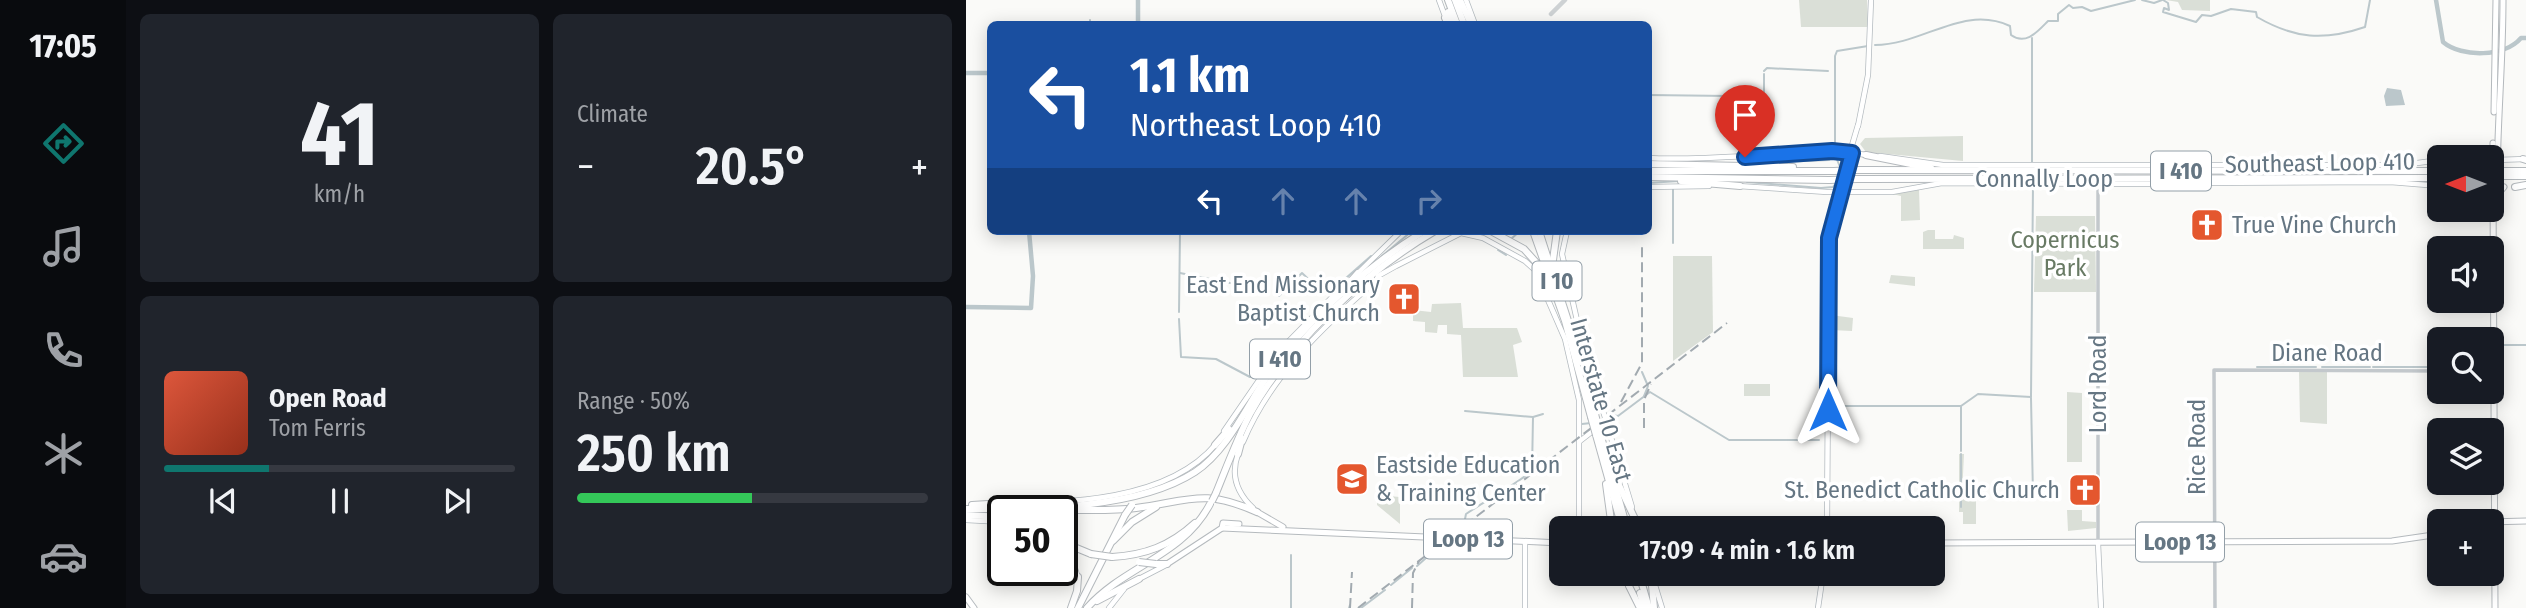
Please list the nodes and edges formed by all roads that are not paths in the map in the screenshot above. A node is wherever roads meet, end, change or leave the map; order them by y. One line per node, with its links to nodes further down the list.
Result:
1 (1439, 0): 11 (main road)
2 (1446, 0): 9 (highway); 12 (highway)
3 (1455, 0): 9 (highway)
4 (1460, 0): 15 (highway)
5 (1466, 0): 10 (main road)
6 (1871, 0): 18 (main road)
7 (2496, 0): 17 (main road)
8 (2503, 0): 17 (main road)
9 (1455, 8): 13 (highway); 14 (highway)
10 (1469, 8): 16 (highway)
11 (1450, 21)
12 (1451, 21)
13 (1452, 21)
14 (1462, 21)
15 (1471, 21)
16 (1472, 21)
17 (2499, 44): 19 (main road)
18 (1853, 144): 20 (main road); 21 (main road); 21 (main road)
19 (2495, 145)
20 (1840, 151): 21 (main road, Southeast Loop 410); 23 (main road, Southeast Loop 410)
21 (1853, 153): 22 (main road, Southeast Loop 410); 52 (main road)
22 (1866, 155): 26 (main road, Southeast Loop 410); 31 (highway)
23 (1652, 158)
24 (2525, 159): 25 (main road)
25 (2505, 160)
26 (2427, 162)
27 (1652, 164): 28 (highway)
28 (1822, 170): 30 (highway, Connally Loop / I 410); 31 (highway, Connally Loop / I 410, bridge)
29 (2427, 170): 31 (highway, Connally Loop / I 410)
30 (1652, 171)
31 (1946, 171)
32 (2526, 171): 33 (highway)
33 (2504, 173): 34 (highway)
34 (2526, 176)
35 (1652, 178): 40 (highway, Connally Loop / I 410)
36 (1652, 178): 41 (highway)
37 (2082, 178): 38 (highway, Connally Loop / I 410); 40 (highway, Connally Loop / I 410, bridge); 42 (highway)
38 (2359, 178): 39 (highway, Connally Loop / I 410); 43 (highway)
39 (2427, 178)
40 (1773, 179): 41 (highway)
41 (1679, 180): 46 (highway)
42 (2185, 183): 43 (main road, Southeast Loop 410); 44 (main road, Southeast Loop 410)
43 (2294, 183): 45 (main road, Southeast Loop 410)
44 (2098, 184): 52 (main road, Southeast Loop 410); 121 (street, Lord Road)
45 (2427, 184)
46 (1741, 186): 48 (main road, Southeast Loop 410); 51 (main road, Southeast Loop 410)
47 (2526, 186): 49 (highway)
48 (1652, 187)
49 (2515, 187): 50 (main road)
50 (2504, 189)
51 (1827, 192): 52 (main road, Southeast Loop 410); 53 (main road)
52 (1839, 192): 53 (main road); 54 (main road)
53 (1835, 200): 54 (main road)
54 (1832, 222): 104 (main road)
55 (2495, 222): 76 (main road)
56 (1397, 235): 72 (main road)
57 (1417, 235): 74 (highway, I 410)
58 (1429, 235): 69 (highway, I 410)
59 (1434, 235): 69 (highway)
60 (1460, 235): 73 (main road)
61 (1477, 235): 84 (main road)
62 (1498, 235): 71 (highway)
63 (1532, 235): 71 (highway)
64 (1533, 235): 75 (highway, I 10)
65 (1542, 235): 77 (highway, I 10)
66 (1543, 235): 70 (highway)
67 (1556, 235): 70 (highway)
68 (1566, 235): 83 (main road, Interstate 10 East)
69 (1402, 253): 74 (highway, I 410)
70 (1553, 261): 77 (highway)
71 (1543, 270): 75 (highway)
72 (1357, 273): 74 (highway); 85 (main road)
73 (1355, 299): 74 (highway); 86 (main road)
74 (1324, 316): 81 (highway, I 410)
75 (1565, 321): 82 (highway, I 10)
76 (2494, 327)
77 (1573, 331): 82 (highway, I 10)
78 (2214, 370): 79 (street, Diane Road); 118 (street, Rice Road)
79 (2427, 371)
80 (2493, 404): 96 (main road)
81 (1249, 410): 85 (highway); 86 (highway); 88 (highway, I 410); 91 (highway, I 410, bridge)
82 (1593, 415): 87 (highway, I 10, bridge)
83 (1608, 420): 84 (main road); 103 (main road, Interstate 10 East)
84 (1581, 438): 99 (main road)
85 (1215, 445): 89 (main road)
86 (1238, 454): 98 (main road)
87 (1607, 464): 100 (highway); 101 (highway, I 10); 102 (highway)
88 (1153, 491): 93 (highway, I 410); 123 (highway, bridge)
89 (1078, 499)
90 (1168, 502): 97 (highway, Loop 13); 98 (highway, Loop 13); 123 (highway)
91 (1211, 503): 123 (highway, I 410); 136 (highway)
92 (987, 504): 94 (highway)
93 (1078, 505)
94 (966, 506): 95 (highway, I 410)
95 (987, 508)
96 (2495, 509)
97 (1078, 510)
98 (1257, 512): 113 (main road, Loop 13)
99 (1580, 516)
100 (1611, 516)
101 (1622, 516)
102 (1633, 516)
103 (1634, 516)
104 (1827, 516)
105 (966, 518): 106 (highway); 108 (highway)
106 (987, 519)
107 (2504, 519): 110 (main road)
108 (977, 520): 109 (main road)
109 (987, 520)
110 (2507, 521): 111 (main road); 112 (main road)
111 (2504, 522)
112 (2526, 522)
113 (1283, 527): 114 (main road, Loop 13); 115 (main road, Loop 13)
114 (1222, 528): 115 (main road, Loop 13); 124 (main road, Loop 13)
115 (1297, 529): 117 (main road, Loop 13)
116 (2427, 536): 118 (main road, Loop 13)
117 (1525, 542): 119 (main road, Loop 13); 138 (main road)
118 (2214, 542): 121 (main road, Loop 13); 143 (street, Rice Road)
119 (1549, 543)
120 (1945, 543): 121 (main road, Loop 13)
121 (2098, 543): 142 (main road, Lord Road)
122 (1078, 549): 123 (highway, I 410, bridge)
123 (1108, 555): 124 (highway, bridge); 135 (highway)
124 (1167, 564): 125 (main road)
125 (1139, 579): 136 (highway); 137 (main road)
126 (1077, 586): 135 (highway)
127 (1629, 586): 139 (highway)
128 (1640, 586): 139 (highway)
129 (1649, 586): 139 (highway)
130 (1655, 586): 140 (main road)
131 (1821, 586): 141 (main road)
132 (2495, 586): 144 (main road)
133 (966, 597): 134 (main road)
134 (974, 608)
135 (1073, 608)
136 (1087, 608)
137 (1109, 608)
138 (1525, 608)
139 (1645, 608)
140 (1662, 608)
141 (1818, 608)
142 (2101, 608)
143 (2215, 608)
144 (2495, 608)

